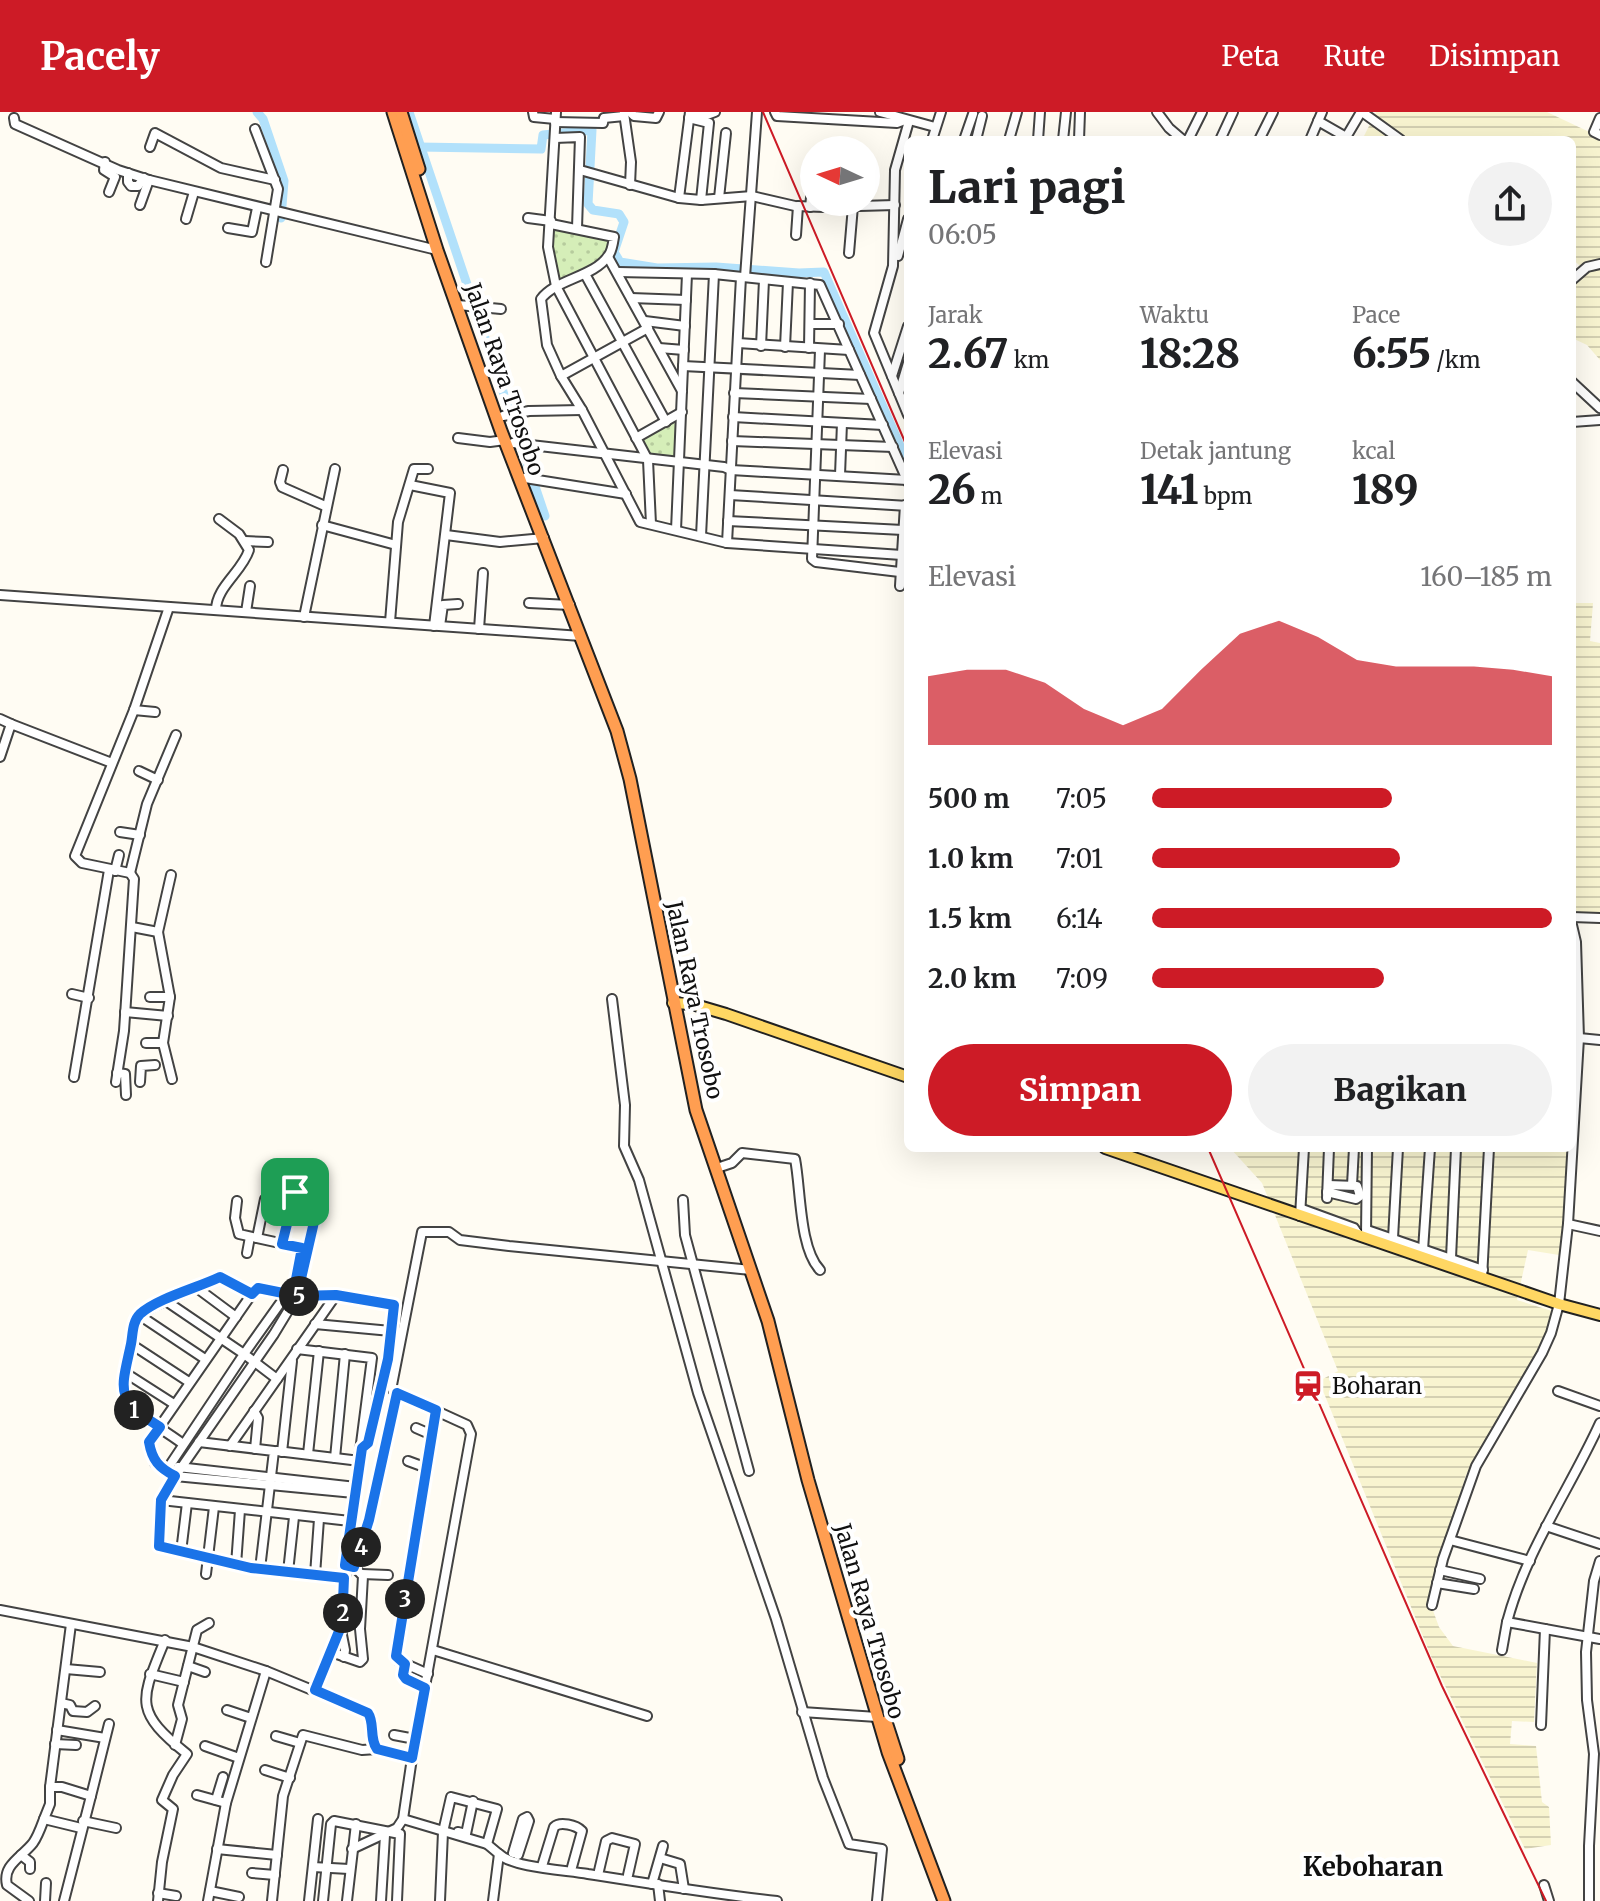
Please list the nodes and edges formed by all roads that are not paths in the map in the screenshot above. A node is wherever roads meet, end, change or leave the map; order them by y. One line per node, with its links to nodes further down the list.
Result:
1 (393, 112): 74 (highway, Jalan Raya Trosobo)
2 (401, 112): 96 (highway, Jalan Raya Trosobo)
3 (533, 112): 27 (street)
4 (659, 112): 18 (street)
5 (715, 112): 20 (street)
6 (757, 112): 57 (street)
7 (775, 112): 22 (street)
8 (880, 112): 26 (street)
9 (941, 112): 28 (street)
10 (1017, 112): 36 (street)
11 (1040, 112): 37 (street)
12 (1066, 112): 38 (street)
13 (1080, 112): 39 (street)
14 (1157, 112): 29 (street)
15 (1202, 112): 42 (street)
16 (1233, 112): 43 (street)
17 (1273, 112): 44 (street)
18 (626, 113): 27 (street); 54 (street)
19 (1359, 113): 47 (street); 48 (street)
20 (689, 114): 58 (street); 60 (street)
21 (978, 114): 34 (street); 35 (street)
22 (837, 116): 26 (street)
23 (1320, 117): 45 (street); 46 (street)
24 (14, 118): 50 (street)
25 (1600, 118): 32 (street)
26 (907, 121): 28 (street); 63 (street)
27 (555, 126): 51 (street); 70 (street)
28 (935, 127): 33 (street)
29 (1169, 128): 40 (street); 41 (street)
30 (255, 129): 53 (street)
31 (726, 133): 59 (street)
32 (1600, 135)
33 (933, 136)
34 (966, 136)
35 (976, 136)
36 (1011, 136)
37 (1038, 136)
38 (1063, 136)
39 (1079, 136)
40 (1166, 136)
41 (1184, 136)
42 (1190, 136)
43 (1222, 136)
44 (1261, 136)
45 (1312, 136)
46 (1344, 136)
47 (1347, 136)
48 (1395, 136)
49 (150, 147): 53 (street)
50 (105, 162): 52 (street); 55 (street)
51 (582, 171): 54 (street); 72 (street)
52 (147, 179): 56 (street); 61 (street)
53 (275, 180): 66 (street)
54 (630, 185): 58 (street)
55 (109, 192)
56 (194, 192): 65 (street); 69 (street)
57 (752, 196): 59 (street); 64 (street); 83 (street)
58 (679, 198): 60 (street)
59 (719, 198): 60 (street)
60 (701, 200)
61 (140, 205)
62 (880, 205): 63 (street)
63 (895, 205): 77 (street)
64 (798, 206): 73 (street)
65 (257, 208): 66 (street); 71 (street)
66 (280, 213): 74 (street); 78 (street)
67 (852, 216): 75 (street)
68 (528, 218): 70 (street)
69 (186, 219)
70 (551, 222): 72 (street); 91 (street)
71 (228, 228)
72 (577, 228): 76 (street)
73 (796, 235)
74 (437, 250): 96 (highway, Jalan Raya Trosobo)
75 (849, 253)
76 (608, 257): 81 (street); 84 (street)
77 (900, 257): 119 (street)
78 (266, 262)
79 (1600, 264): 82 (street)
80 (1576, 268): 82 (street)
81 (618, 272): 85 (street); 92 (street)
82 (1581, 272): 87 (street)
83 (744, 273): 86 (street); 88 (street); 104 (street)
84 (585, 274): 91 (street); 103 (street)
85 (687, 274): 86 (street); 94 (street)
86 (714, 274): 114 (street)
87 (1576, 276)
88 (764, 280): 89 (street); 105 (street)
89 (788, 282): 90 (street); 106 (street)
90 (810, 283): 93 (street); 95 (street)
91 (556, 286): 112 (street); 118 (street)
92 (631, 298): 94 (street); 100 (street)
93 (811, 299): 95 (street); 98 (street)
94 (686, 300): 101 (street)
95 (828, 300): 99 (street)
96 (467, 307): 97 (street); 131 (highway, Jalan Raya Trosobo); 142 (highway, Jalan Raya Trosobo)
97 (501, 309)
98 (811, 324): 99 (street); 108 (street)
99 (839, 324): 111 (street)
100 (647, 325): 101 (street); 103 (street); 107 (street)
101 (685, 326): 109 (street)
102 (904, 339): 119 (street)
103 (623, 342): 112 (street); 134 (street)
104 (738, 343): 105 (street); 115 (street)
105 (761, 346): 106 (street)
106 (785, 347): 108 (street)
107 (659, 348): 109 (street); 122 (street)
108 (809, 348): 110 (street)
109 (684, 350): 113 (street)
110 (820, 350): 111 (street); 116 (street)
111 (849, 350): 117 (street)
112 (594, 358): 118 (street); 140 (street)
113 (683, 366): 114 (street); 122 (street)
114 (709, 366): 115 (street); 149 (street)
115 (737, 368): 116 (street); 123 (street)
116 (820, 373): 117 (street); 125 (street)
117 (860, 375): 126 (street)
118 (561, 376): 129 (street)
119 (892, 377): 124 (street)
120 (904, 377): 124 (street)
121 (1576, 386): 128 (street)
122 (682, 392): 130 (street)
123 (734, 393): 125 (street); 132 (street)
124 (899, 394): 127 (street)
125 (820, 398): 126 (street); 135 (street)
126 (871, 399): 138 (street)
127 (904, 406)
128 (1600, 408)
129 (582, 410): 131 (street); 146 (street)
130 (682, 412): 134 (street); 148 (street)
131 (508, 415): 142 (highway, Jalan Raya Trosobo)
132 (733, 417): 135 (street); 141 (street)
133 (1600, 420): 136 (street)
134 (666, 422): 140 (street)
135 (817, 422): 137 (street); 143 (street)
136 (1576, 422)
137 (842, 423): 138 (street); 144 (street)
138 (883, 425): 145 (street)
139 (458, 438): 142 (street)
140 (636, 438): 147 (street)
141 (732, 441): 143 (street); 150 (street)
142 (514, 442): 146 (street); 157 (highway, Jalan Raya Trosobo); 175 (highway, Jalan Raya Trosobo)
143 (816, 445): 144 (street); 154 (street)
144 (840, 446): 145 (street); 155 (street)
145 (893, 447): 156 (street)
146 (604, 452): 147 (street); 160 (street)
147 (648, 460): 148 (street); 168 (street)
148 (679, 462): 149 (street); 171 (street)
149 (705, 465): 150 (street); 174 (street)
150 (729, 467): 154 (street); 161 (street)
151 (335, 469): 163 (street)
152 (428, 469): 159 (street)
153 (283, 470): 163 (street)
154 (816, 472): 155 (street); 162 (street)
155 (844, 473): 158 (street)
156 (904, 474)
157 (529, 478): 160 (street); 175 (highway, Jalan Raya Trosobo)
158 (904, 479)
159 (410, 485): 173 (street); 179 (street)
160 (626, 494): 168 (street)
161 (730, 495): 162 (street); 166 (street)
162 (815, 501): 164 (street); 170 (street)
163 (325, 506): 169 (street)
164 (904, 506)
165 (219, 519): 176 (street)
166 (728, 521): 170 (street); 178 (street)
167 (904, 522): 172 (street)
168 (651, 524): 171 (street)
169 (322, 525): 179 (street); 197 (street)
170 (813, 526): 172 (street); 180 (street)
171 (676, 530): 174 (street)
172 (903, 530): 182 (street)
173 (446, 535): 175 (street); 199 (street)
174 (701, 536): 178 (street)
175 (544, 538): 193 (highway, Jalan Raya Trosobo); 227 (highway, Jalan Raya Trosobo)
176 (245, 541): 177 (street); 195 (street)
177 (268, 542)
178 (727, 543): 180 (street)
179 (396, 545): 198 (street)
180 (811, 549): 181 (street); 183 (street)
181 (852, 551): 182 (street); 183 (street)
182 (902, 555): 184 (street)
183 (851, 567): 186 (street)
184 (904, 567)
185 (483, 573): 200 (street)
186 (904, 573)
187 (904, 576): 189 (street)
188 (250, 586): 196 (street)
189 (900, 586)
190 (0, 595): 194 (street)
191 (529, 603): 193 (street)
192 (458, 604): 199 (street)
193 (570, 605): 201 (highway, Jalan Raya Trosobo)
194 (169, 607): 195 (street); 202 (street)
195 (213, 610): 196 (street)
196 (246, 612): 197 (street)
197 (304, 617): 198 (street)
198 (390, 622): 199 (street)
199 (437, 626): 200 (street)
200 (479, 629): 201 (street)
201 (581, 636): 227 (highway, Jalan Raya Trosobo)
202 (134, 710): 203 (street); 208 (street)
203 (155, 712)
204 (0, 719): 205 (street)
205 (11, 724): 207 (street); 208 (street)
206 (176, 735): 210 (street)
207 (0, 757)
208 (112, 763): 214 (street)
209 (139, 771): 210 (street)
210 (158, 780): 212 (street)
211 (120, 832): 212 (street)
212 (140, 835): 215 (street)
213 (119, 855): 214 (street)
214 (112, 871): 215 (street); 225 (street)
215 (130, 873): 219 (street)
216 (171, 875): 220 (street)
217 (1576, 917): 218 (street)
218 (1600, 918)
219 (132, 927): 220 (street); 228 (street)
220 (158, 932): 224 (street)
221 (1576, 942): 230 (street)
222 (72, 994): 225 (street)
223 (150, 997): 224 (street)
224 (170, 997): 229 (street)
225 (89, 998): 238 (street)
226 (612, 999): 270 (street)
227 (682, 1003): 237 (main road); 253 (highway, Jalan Raya Trosobo); 273 (highway, Jalan Raya Trosobo)
228 (125, 1012): 229 (street); 236 (street)
229 (168, 1016): 233 (street)
230 (1579, 1038): 231 (street); 241 (street)
231 (1600, 1040)
232 (146, 1043): 233 (street)
233 (163, 1043): 239 (street)
234 (155, 1065): 235 (street)
235 (140, 1070): 236 (street); 240 (street)
236 (119, 1076): 242 (street)
237 (904, 1076)
238 (74, 1077)
239 (172, 1079)
240 (140, 1082)
241 (1576, 1089)
242 (126, 1095)
243 (1117, 1152): 259 (main road)
244 (1304, 1152): 259 (street)
245 (1329, 1152): 255 (street)
246 (1354, 1152): 254 (street)
247 (1367, 1152): 262 (street)
248 (1398, 1152): 264 (street)
249 (1430, 1152): 267 (street)
250 (1456, 1152): 269 (street)
251 (1487, 1152): 274 (street)
252 (1572, 1152): 260 (street)
253 (724, 1166): 272 (street); 273 (highway, Jalan Raya Trosobo)
254 (1352, 1185): 255 (street); 255 (street)
255 (1328, 1192)
256 (265, 1199): 263 (street)
257 (683, 1200): 271 (street)
258 (237, 1201): 263 (street)
259 (1301, 1212): 262 (main road)
260 (1568, 1224): 261 (street); 280 (street)
261 (1600, 1231)
262 (1364, 1234): 264 (street); 274 (main road)
263 (254, 1237): 265 (street); 268 (street)
264 (1393, 1238): 267 (street)
265 (282, 1244): 266 (street); 266 (street)
266 (304, 1248): 277 (street)
267 (1423, 1250): 269 (street)
268 (247, 1253)
269 (1451, 1258): 274 (street)
270 (660, 1260): 271 (street); 300 (street); 382 (street)
271 (694, 1265): 273 (street); 321 (street)
272 (820, 1270)
273 (753, 1273): 384 (highway, Jalan Raya Trosobo); 459 (highway, Jalan Raya Trosobo)
274 (1482, 1274): 280 (main road)
275 (197, 1288): 276 (street); 279 (street); 283 (street)
276 (252, 1294): 277 (street); 283 (street)
277 (292, 1295): 278 (street); 290 (street); 295 (street)
278 (336, 1295): 284 (street); 285 (street)
279 (166, 1301): 281 (street); 286 (street)
280 (1559, 1304): 282 (main road); 334 (street)
281 (139, 1315): 287 (street); 293 (street)
282 (1600, 1315)
283 (236, 1317): 286 (street)
284 (315, 1324): 285 (street); 289 (street)
285 (391, 1331): 294 (street)
286 (221, 1338): 290 (street); 293 (street)
287 (131, 1344): 296 (street); 298 (street)
288 (319, 1351): 289 (street); 291 (street); 315 (street)
289 (295, 1353): 297 (street); 314 (street)
290 (244, 1354): 295 (street); 310 (street)
291 (345, 1354): 292 (street); 316 (street)
292 (372, 1358): 294 (street); 312 (street)
293 (205, 1359): 298 (street)
294 (388, 1359): 312 (street)
295 (254, 1361): 297 (street); 309 (street)
296 (124, 1372): 301 (street); 306 (street)
297 (277, 1379): 304 (street)
298 (189, 1382): 301 (street)
299 (1558, 1391): 302 (street)
300 (397, 1393): 303 (street); 341 (street)
301 (174, 1404): 306 (street)
302 (1600, 1406)
303 (436, 1410): 308 (street); 364 (street)
304 (254, 1411): 311 (street); 313 (street)
305 (1600, 1423): 333 (street)
306 (160, 1427): 310 (street); 319 (street)
307 (416, 1428): 308 (street)
308 (432, 1435): 320 (street)
309 (199, 1442): 311 (street); 322 (street)
310 (183, 1444): 319 (street)
311 (230, 1446): 313 (street)
312 (362, 1448): 317 (street)
313 (255, 1449): 314 (street)
314 (278, 1451): 315 (street); 323 (street)
315 (308, 1454): 316 (street)
316 (335, 1458): 317 (street)
317 (360, 1461): 324 (street)
318 (408, 1461): 320 (street)
319 (168, 1467): 322 (street)
320 (427, 1468): 368 (street)
321 (749, 1471)
322 (178, 1472): 323 (street); 325 (street)
323 (272, 1481): 324 (street); 329 (street)
324 (355, 1490): 332 (street)
325 (161, 1500): 326 (street); 336 (street)
326 (187, 1503): 327 (street); 336 (street)
327 (214, 1507): 328 (street); 337 (street)
328 (240, 1510): 329 (street); 340 (street)
329 (267, 1513): 330 (street); 342 (street)
330 (294, 1517): 331 (street); 344 (street)
331 (319, 1519): 332 (street); 347 (street)
332 (350, 1521): 341 (street)
333 (1546, 1526): 335 (street); 338 (street)
334 (1450, 1540): 338 (street); 343 (street)
335 (1600, 1544)
336 (181, 1552): 337 (street)
337 (208, 1559): 340 (street); 345 (street)
338 (1530, 1561): 355 (street)
339 (1600, 1561): 360 (street)
340 (236, 1565): 342 (street)
341 (350, 1566): 346 (street); 349 (street)
342 (260, 1569): 344 (street)
343 (1440, 1570): 350 (street); 351 (street)
344 (288, 1572): 347 (street)
345 (206, 1574)
346 (362, 1574): 348 (street); 367 (street)
347 (315, 1575): 349 (street)
348 (388, 1575)
349 (344, 1578): 358 (street)
350 (1480, 1579)
351 (1437, 1583): 352 (street); 353 (street)
352 (1474, 1589)
353 (1433, 1603)
354 (0, 1610): 357 (street)
355 (1507, 1622): 359 (street); 365 (street)
356 (209, 1623): 363 (street)
357 (71, 1624): 362 (street); 370 (street)
358 (340, 1629): 366 (street); 367 (street)
359 (1545, 1629): 360 (street); 387 (street)
360 (1586, 1636): 361 (street); 461 (street)
361 (1600, 1639)
362 (159, 1640): 363 (street); 374 (street)
363 (193, 1647): 369 (street); 371 (street)
364 (433, 1650): 375 (street); 383 (street)
365 (1502, 1650)
366 (331, 1652): 367 (street); 378 (street)
367 (344, 1657)
368 (405, 1664): 375 (street); 377 (street)
369 (188, 1666): 373 (street); 376 (street)
370 (66, 1669): 372 (street); 379 (street)
371 (266, 1671): 378 (street); 385 (street)
372 (100, 1672)
373 (205, 1672)
374 (150, 1674): 376 (street); 396 (street)
375 (428, 1674): 377 (street)
376 (184, 1682): 396 (street)
377 (425, 1688): 392 (street)
378 (315, 1690): 398 (street)
379 (61, 1703): 380 (street); 388 (street)
380 (95, 1706)
381 (227, 1710): 385 (street)
382 (802, 1712): 384 (street); 457 (street)
383 (647, 1716)
384 (877, 1717): 458 (highway, Jalan Raya Trosobo)
385 (251, 1718): 399 (street)
386 (109, 1724): 391 (street)
387 (1541, 1725)
388 (57, 1730): 391 (street); 394 (street)
389 (394, 1735): 392 (street)
390 (276, 1736): 393 (street)
391 (105, 1738): 407 (street)
392 (415, 1739): 400 (street)
393 (300, 1743): 398 (street); 403 (street)
394 (55, 1744): 395 (street); 404 (street)
395 (76, 1745)
396 (175, 1745): 442 (street)
397 (205, 1746): 399 (street)
398 (377, 1749): 400 (street)
399 (239, 1758): 402 (street)
400 (412, 1758): 414 (street)
401 (265, 1770): 403 (street)
402 (230, 1777): 406 (street); 409 (street)
403 (290, 1778): 423 (street)
404 (50, 1788): 407 (street); 410 (street)
405 (197, 1795): 406 (street)
406 (216, 1800): 409 (street)
407 (89, 1801): 413 (street)
408 (473, 1801): 416 (street); 417 (street); 418 (street)
409 (226, 1803): 420 (street)
410 (44, 1819): 413 (street); 422 (street)
411 (318, 1819): 427 (street)
412 (356, 1824): 414 (street); 421 (street); 429 (street)
413 (82, 1825): 415 (street); 446 (street)
414 (394, 1827): 416 (street); 421 (street); 451 (street); 452 (street)
415 (116, 1828)
416 (443, 1830): 417 (street); 418 (street); 453 (street)
417 (466, 1834): 418 (street)
418 (488, 1842): 424 (street)
419 (663, 1846): 425 (street)
420 (217, 1849): 423 (street); 441 (street)
421 (354, 1851): 434 (street)
422 (21, 1855): 430 (street); 444 (street)
423 (277, 1855): 433 (street)
424 (512, 1856): 426 (street); 454 (street)
425 (660, 1858): 437 (street); 439 (street)
426 (542, 1864): 428 (street); 428 (street); 432 (street)
427 (313, 1867): 429 (street); 448 (street)
428 (572, 1867): 432 (street)
429 (327, 1868): 434 (street); 449 (street)
430 (30, 1869)
431 (252, 1873): 433 (street)
432 (598, 1873): 435 (street); 435 (street); 437 (street)
433 (275, 1875): 447 (street)
434 (350, 1875): 450 (street)
435 (628, 1875): 437 (street)
436 (46, 1883): 445 (street)
437 (655, 1883): 439 (street); 455 (street)
438 (1544, 1885): 460 (street)
439 (684, 1887): 456 (street)
440 (176, 1896): 442 (street)
441 (209, 1896): 443 (street)
442 (158, 1897)
443 (239, 1897)
444 (29, 1901)
445 (45, 1901)
446 (64, 1901)
447 (272, 1901)
448 (309, 1901)
449 (323, 1901)
450 (349, 1901)
451 (381, 1901)
452 (397, 1901)
453 (440, 1901)
454 (493, 1901)
455 (660, 1901)
456 (777, 1901)
457 (877, 1901)
458 (944, 1901)
459 (951, 1901)
460 (1549, 1901)
461 (1589, 1901)

